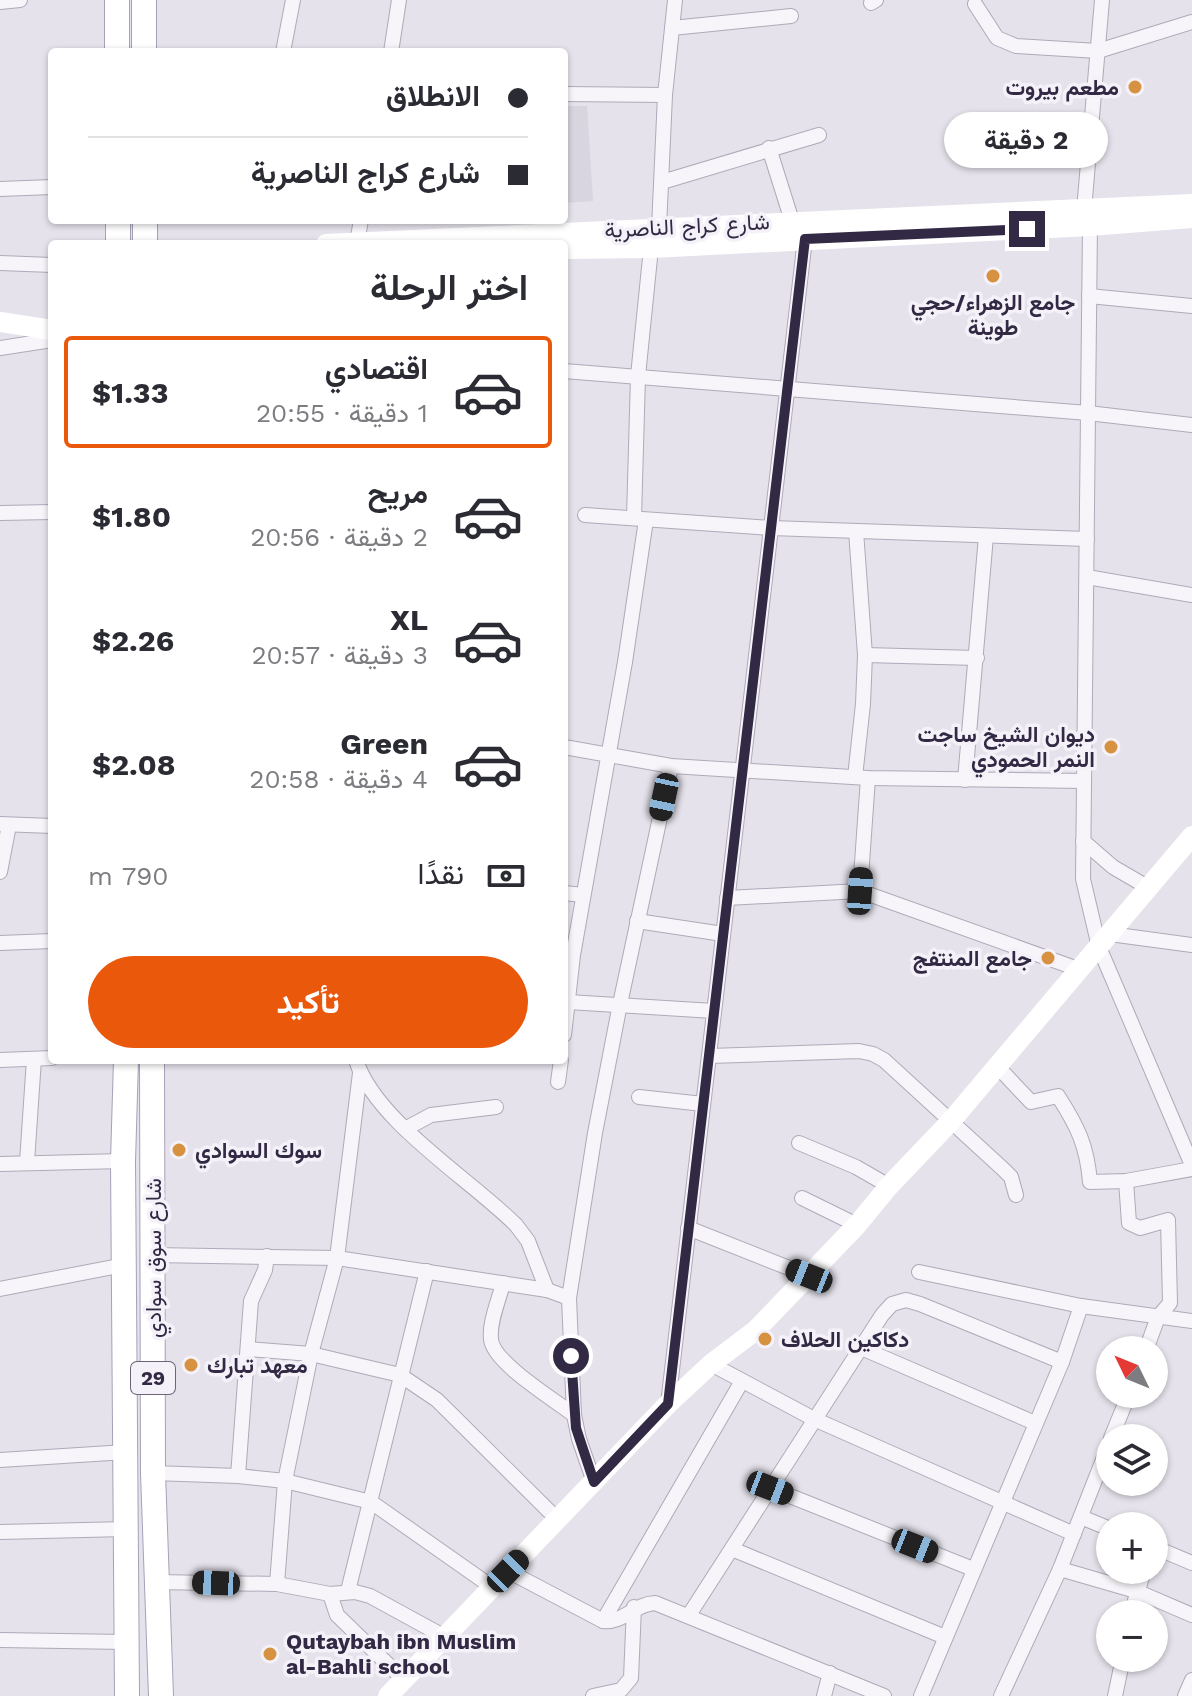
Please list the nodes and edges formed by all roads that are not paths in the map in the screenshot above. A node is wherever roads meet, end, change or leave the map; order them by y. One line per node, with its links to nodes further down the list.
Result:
1 (20, 0): 8 (street)
2 (117, 0): 13 (main road)
3 (144, 0): 14 (main road)
4 (293, 0): 15 (street)
5 (399, 0): 16 (street)
6 (675, 0): 12 (street)
7 (1102, 0): 17 (street)
8 (0, 2)
9 (975, 4): 17 (street)
10 (791, 16): 12 (street)
11 (1192, 22): 17 (street)
12 (672, 28): 19 (street)
13 (117, 48)
14 (144, 48)
15 (284, 48)
16 (392, 48)
17 (1098, 51): 26 (street)
18 (568, 94): 19 (street)
19 (665, 95): 22 (street)
20 (819, 135): 21 (street)
21 (769, 148): 22 (street); 28 (street)
22 (662, 182): 29 (street)
23 (48, 187): 24 (street)
24 (0, 189)
25 (1192, 204): 26 (main road, شارع كراج الناصرية)
26 (1087, 218): 27 (main road, شارع كراج الناصرية); 28 (main road, شارع كراج الناصرية); 30 (main road, شارع كراج الناصرية); 36 (street)
27 (1192, 218)
28 (792, 221): 29 (main road, شارع كراج الناصرية)
29 (659, 228): 31 (main road, شارع كراج الناصرية)
30 (805, 239): 32 (main road, شارع كراج الناصرية); 44 (street)
31 (400, 240)
32 (651, 248): 33 (main road, شارع كراج الناصرية); 43 (street)
33 (568, 249)
34 (0, 263): 35 (street)
35 (48, 265)
36 (1089, 296): 37 (street); 45 (street)
37 (1192, 306)
38 (0, 322): 39 (main road)
39 (48, 329)
40 (48, 341): 41 (street)
41 (0, 348)
42 (568, 371): 43 (street)
43 (638, 376): 44 (street); 50 (street)
44 (787, 389): 45 (street); 51 (street)
45 (1088, 413): 46 (street); 54 (street)
46 (1192, 425)
47 (48, 512): 48 (street)
48 (0, 513)
49 (585, 515): 50 (street)
50 (640, 519): 51 (street); 60 (street)
51 (771, 528): 52 (street); 62 (street)
52 (856, 531): 53 (street); 57 (street)
53 (986, 536): 54 (street); 58 (street)
54 (1087, 539): 55 (street)
55 (1087, 577): 56 (street); 65 (street)
56 (1192, 595)
57 (865, 655): 58 (street); 63 (street)
58 (977, 658): 64 (street)
59 (568, 748): 60 (street)
60 (607, 755): 61 (street); 74 (street)
61 (671, 766): 62 (street); 76 (street)
62 (743, 770): 63 (street); 75 (street)
63 (862, 778): 64 (street); 72 (street)
64 (965, 780): 65 (street)
65 (1084, 781): 69 (street)
66 (5, 824): 67 (street); 70 (street)
67 (48, 826)
68 (1192, 836): 71 (main road)
69 (1083, 841): 71 (street); 79 (street)
70 (0, 872)
71 (1149, 888): 79 (main road)
72 (860, 891): 75 (street); 83 (street)
73 (568, 893): 74 (street)
74 (583, 895): 82 (street)
75 (727, 898): 77 (street)
76 (637, 921): 77 (street); 85 (street)
77 (723, 934): 86 (street)
78 (48, 941): 80 (street)
79 (1104, 941): 81 (street); 83 (main road); 104 (street)
80 (0, 943)
81 (1192, 945)
82 (568, 957): 84 (street)
83 (1078, 969): 95 (main road)
84 (568, 1002): 85 (street)
85 (620, 1004): 86 (street); 126 (street)
86 (714, 1011): 87 (street)
87 (709, 1056): 98 (street); 100 (street)
88 (48, 1058): 89 (street)
89 (34, 1059): 90 (street); 107 (street)
90 (0, 1060)
91 (126, 1064): 101 (main road, شارع سوق سوادي / 29)
92 (152, 1064): 102 (main road, شارع سوق سوادي / 29)
93 (560, 1064): 96 (street)
94 (358, 1066): 103 (street); 118 (street)
95 (997, 1066): 100 (main road); 110 (street)
96 (558, 1082)
97 (639, 1097): 98 (street)
98 (703, 1104): 115 (street)
99 (496, 1107): 103 (street)
100 (951, 1121): 111 (main road); 112 (street)
101 (123, 1124): 102 (main road); 106 (main road, شارع سوق سوادي / 29)
102 (153, 1125): 116 (main road, شارع سوق سوادي / 29)
103 (405, 1129): 125 (street)
104 (1186, 1134): 109 (street)
105 (799, 1143): 111 (street)
106 (123, 1161): 107 (street); 119 (main road, شارع سوق سوادي / 29)
107 (27, 1162): 108 (street)
108 (0, 1164)
109 (1192, 1167): 110 (street)
110 (1126, 1181): 128 (street)
111 (889, 1186): 114 (main road)
112 (1016, 1195)
113 (802, 1198): 114 (street)
114 (857, 1225): 122 (main road)
115 (688, 1228): 122 (street); 138 (street)
116 (153, 1255): 117 (street); 144 (main road, شارع سوق سوادي / 29)
117 (267, 1256): 118 (street); 132 (street)
118 (337, 1258): 120 (street); 133 (street)
119 (124, 1265): 124 (street); 142 (main road, شارع سوق سوادي / 29)
120 (427, 1271): 123 (street); 136 (street)
121 (919, 1272): 127 (street)
122 (809, 1276): 135 (main road)
123 (503, 1283): 125 (street); 139 (street)
124 (0, 1289)
125 (547, 1290): 126 (street)
126 (569, 1298): 139 (street)
127 (1081, 1306): 128 (street); 134 (street)
128 (1158, 1317): 129 (street); 130 (street)
129 (1192, 1321)
130 (1151, 1336)
131 (859, 1347): 134 (street); 140 (street); 141 (street)
132 (249, 1349): 133 (street); 145 (street)
133 (311, 1354): 136 (street); 147 (street)
134 (1062, 1362): 141 (street)
135 (711, 1364): 137 (street); 138 (main road)
136 (400, 1375): 151 (street); 153 (street)
137 (742, 1381): 140 (street); 175 (street)
138 (668, 1404): 148 (main road)
139 (574, 1415): 148 (street)
140 (814, 1419): 149 (street); 150 (street)
141 (1035, 1423): 150 (street)
142 (126, 1452): 143 (street); 155 (main road, شارع سوق سوادي / 29)
143 (0, 1460)
144 (153, 1473): 145 (street); 164 (main road, شارع سوق سوادي / 29)
145 (238, 1476): 147 (street)
146 (1096, 1478): 152 (street)
147 (285, 1481): 151 (street); 165 (street)
148 (594, 1482): 153 (main road)
149 (770, 1488): 158 (street); 161 (street)
150 (1002, 1501): 157 (street); 161 (street)
151 (371, 1502): 167 (street); 168 (street)
152 (1081, 1517): 154 (street); 157 (street)
153 (558, 1520): 163 (main road)
154 (1096, 1523)
155 (126, 1529): 156 (street); 179 (main road, شارع سوق سوادي / 29)
156 (0, 1532)
157 (1074, 1534): 162 (street)
158 (732, 1549): 173 (street); 177 (street)
159 (1168, 1553): 160 (street)
160 (1192, 1563)
161 (973, 1569): 177 (street)
162 (1060, 1569): 169 (street); 191 (street)
163 (508, 1571): 167 (main road); 175 (street)
164 (156, 1582): 165 (street); 185 (main road, شارع سوق سوادي / 29)
165 (277, 1584): 170 (street)
166 (1139, 1584): 169 (street)
167 (492, 1587): 176 (main road)
168 (348, 1591): 170 (street); 176 (street)
169 (1136, 1591): 171 (street); 174 (street)
170 (330, 1594): 182 (street)
171 (1134, 1600)
172 (634, 1607): 173 (street); 175 (street); 187 (street)
173 (689, 1615): 181 (street)
174 (1192, 1615)
175 (603, 1621)
176 (445, 1637): 182 (main road)
177 (945, 1637): 190 (street)
178 (0, 1640): 179 (street)
179 (126, 1642): 184 (main road, شارع سوق سوادي / 29)
180 (1120, 1672): 192 (street)
181 (830, 1673): 188 (street); 189 (street)
182 (404, 1680): 186 (main road)
183 (1192, 1680): 193 (street)
184 (127, 1696)
185 (161, 1696)
186 (388, 1696)
187 (593, 1696)
188 (824, 1696)
189 (884, 1696)
190 (921, 1696)
191 (1001, 1696)
192 (1115, 1696)
193 (1185, 1696)

